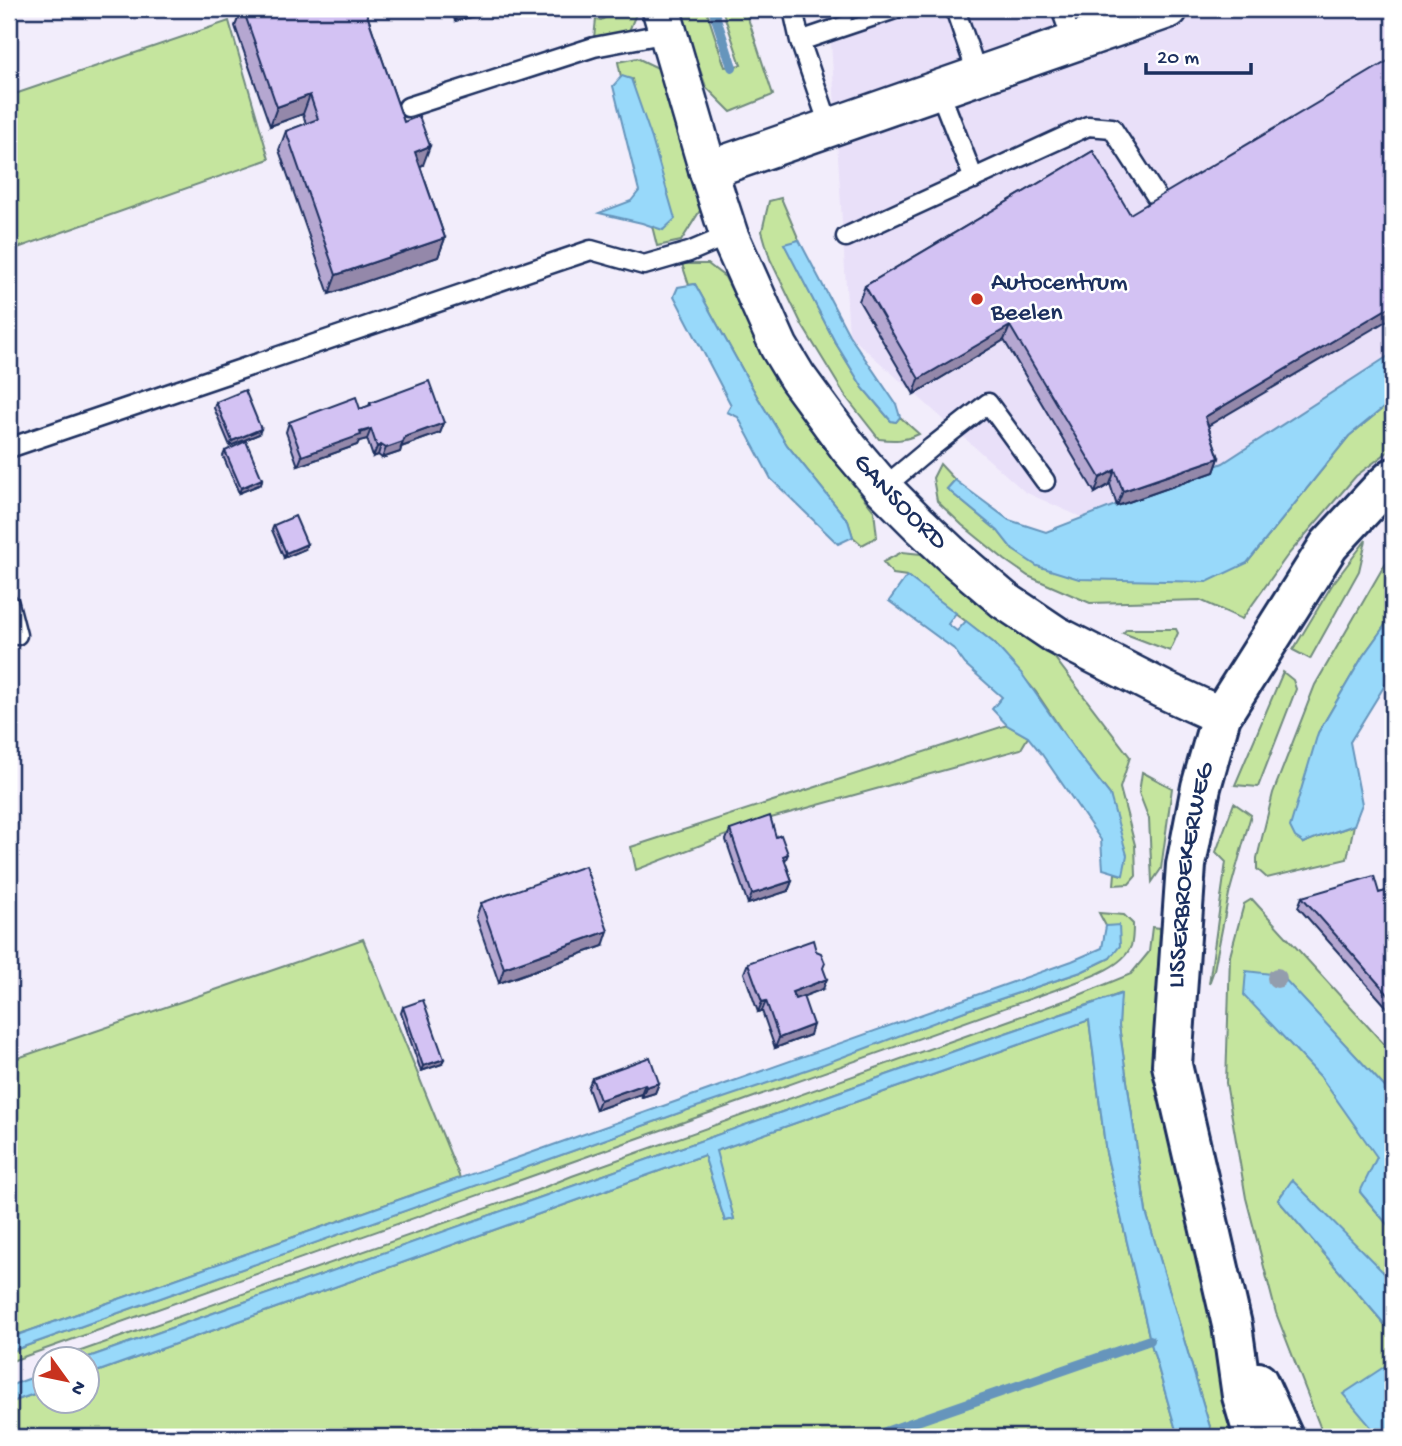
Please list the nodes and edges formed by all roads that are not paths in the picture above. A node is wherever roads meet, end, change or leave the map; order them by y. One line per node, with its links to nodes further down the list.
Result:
1 (793, 9): 8 (lane)
2 (895, 9): 8 (lane)
3 (955, 9): 9 (lane)
4 (1169, 9): 5 (street)
5 (1133, 15): 7 (street)
6 (664, 21): 11 (lane); 13 (street, GANSOORD)
7 (1067, 26): 9 (street)
8 (800, 41): 12 (lane)
9 (978, 76): 10 (street)
10 (939, 90): 12 (street); 14 (lane)
11 (408, 107)
12 (830, 128): 13 (street)
13 (708, 170): 16 (street, GANSOORD)
14 (974, 180): 15 (lane); 17 (lane)
15 (1156, 196)
16 (729, 235): 18 (lane); 21 (street, GANSOORD)
17 (846, 237)
18 (9, 449)
19 (1393, 478): 24 (main road, LISSERBROEKERWEG)
20 (1045, 481): 21 (lane)
21 (883, 488): 24 (street, GANSOORD)
22 (9, 604): 23 (lane)
23 (17, 635)
24 (1221, 716): 25 (main road, LISSERBROEKERWEG)
25 (1232, 1325): 26 (main road, LISSERBROEKERWEG); 27 (main road, LISSERBROEKERWEG)
26 (1254, 1437)
27 (1283, 1437)

